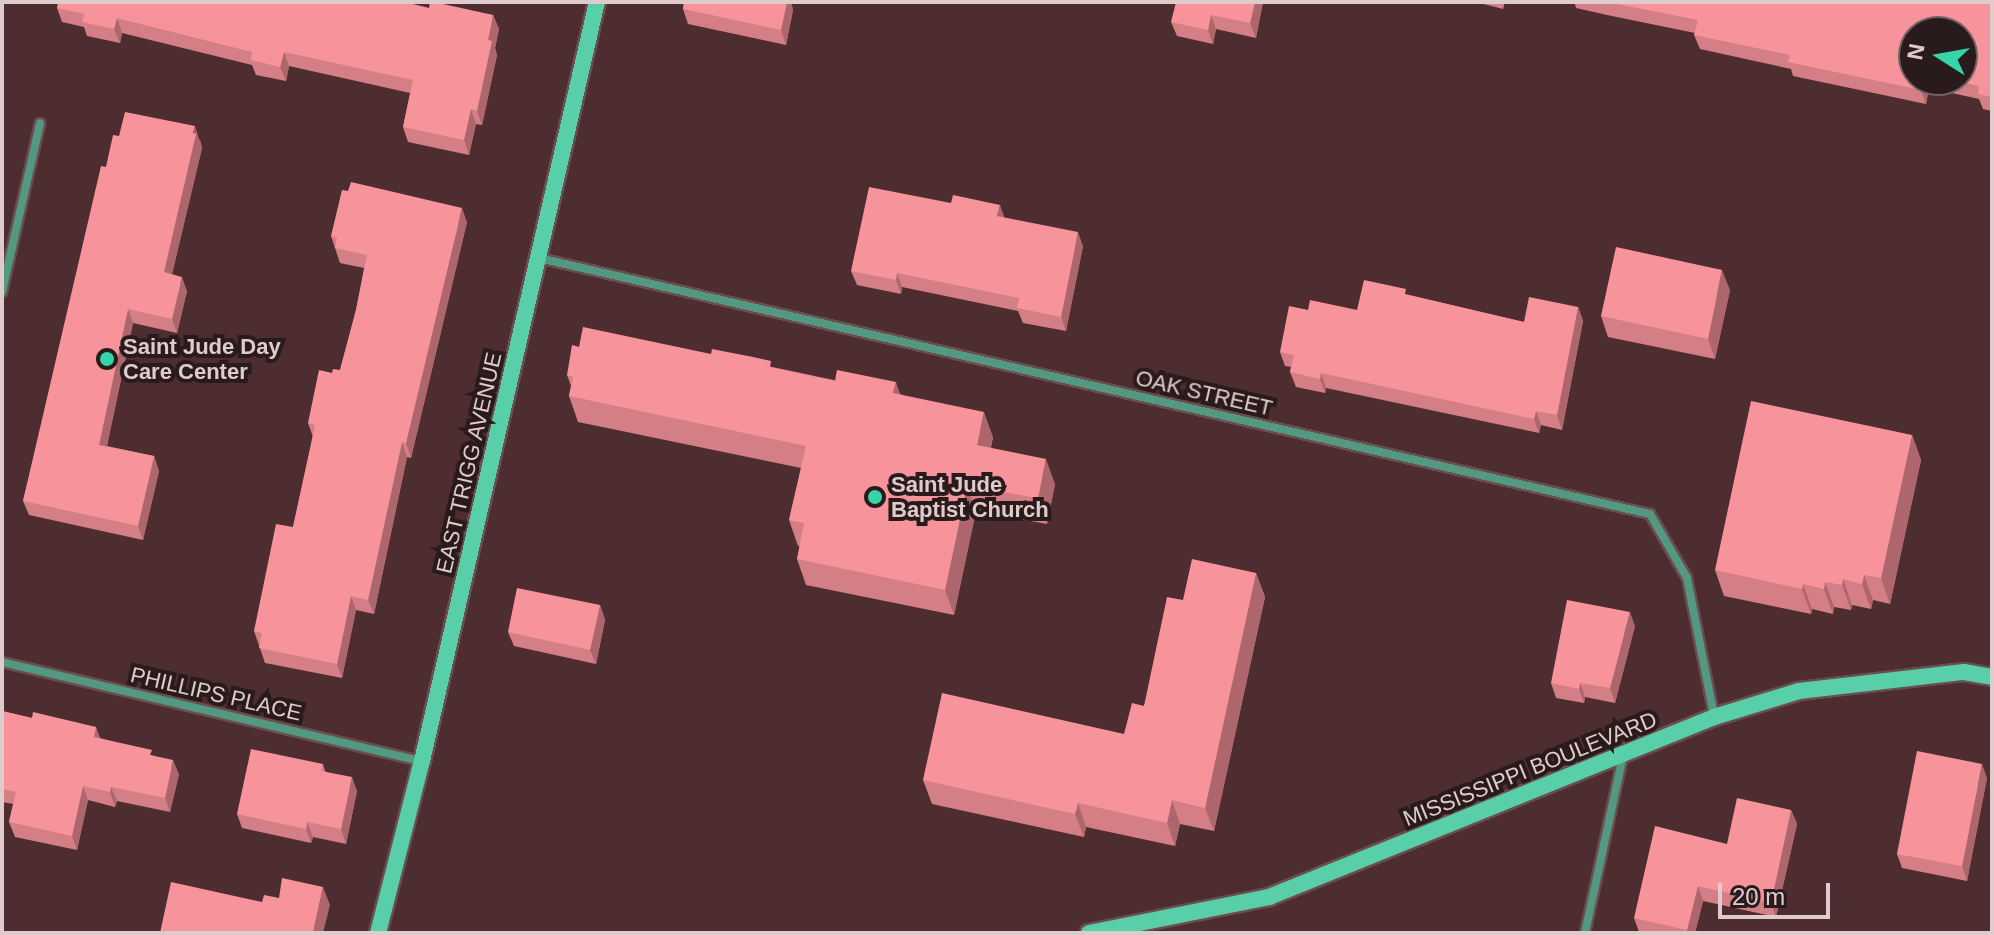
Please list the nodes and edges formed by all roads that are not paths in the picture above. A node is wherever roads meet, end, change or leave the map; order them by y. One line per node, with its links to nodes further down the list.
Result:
1 (597, 2): 3 (street, EAST TRIGG AVENUE)
2 (40, 123): 4 (street)
3 (539, 258): 7 (street, OAK STREET); 9 (street, EAST TRIGG AVENUE)
4 (2, 292)
5 (2, 662): 9 (street, PHILLIPS PLACE)
6 (1992, 677): 7 (street, MISSISSIPPI BOULEVARD)
7 (1714, 717): 8 (street, MISSISSIPPI BOULEVARD)
8 (1623, 756): 11 (street, MISSISSIPPI BOULEVARD); 12 (street)
9 (422, 761): 10 (street, EAST TRIGG AVENUE)
10 (378, 933)
11 (1089, 933)
12 (1585, 933)

